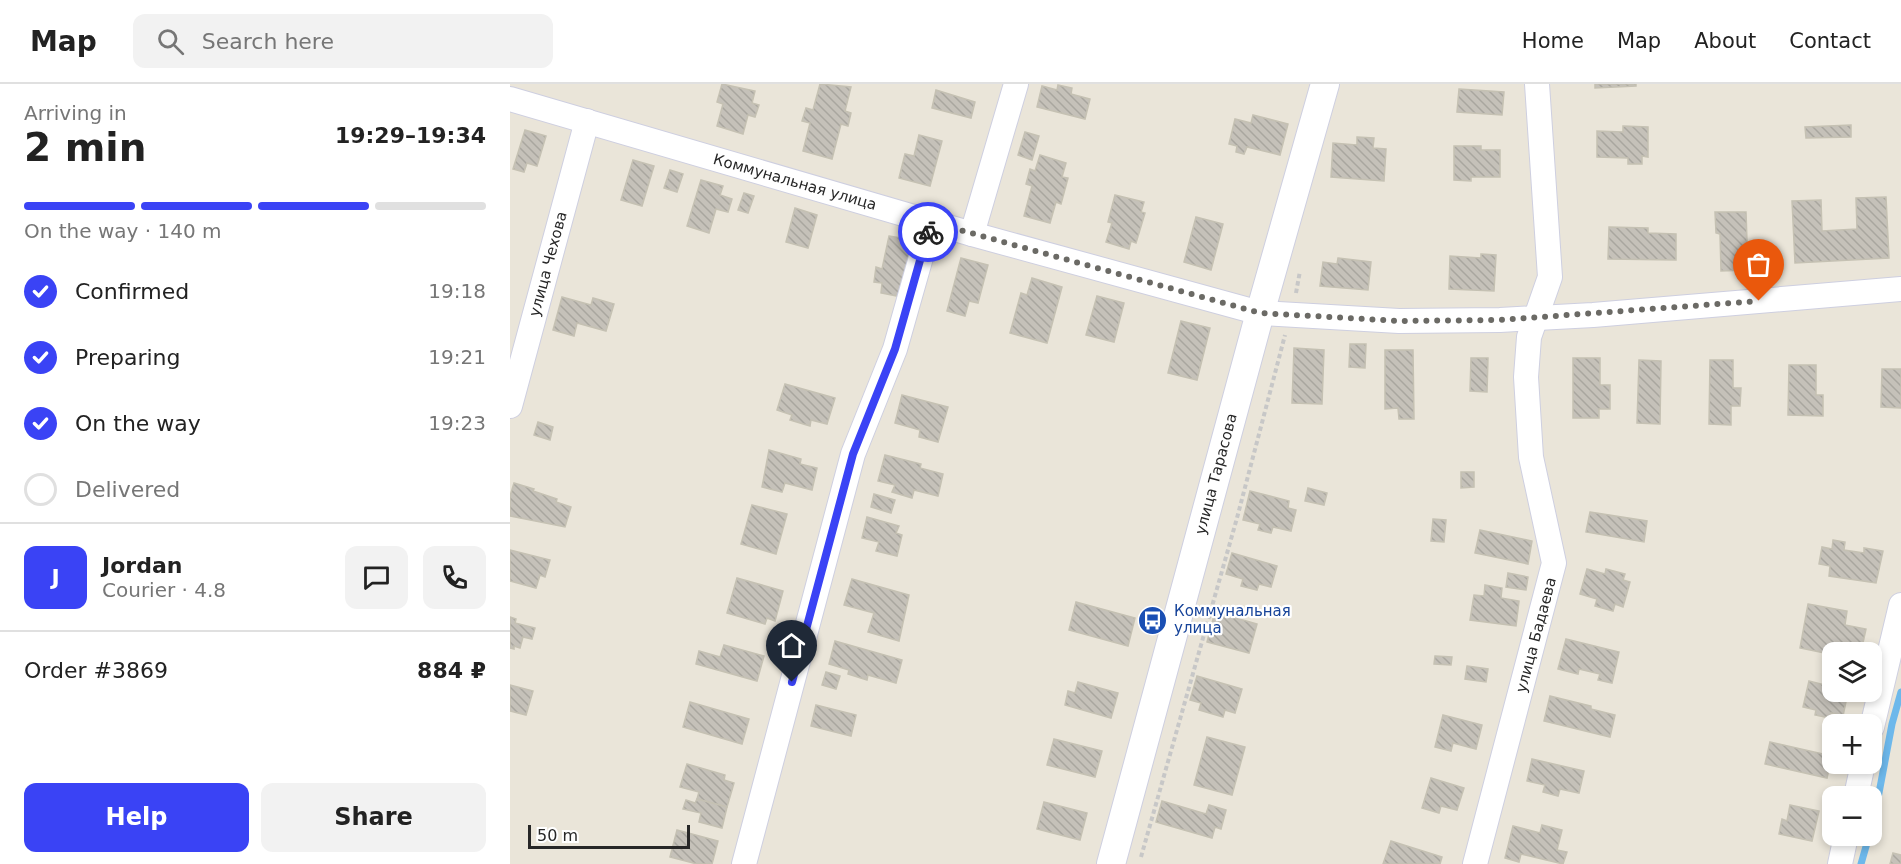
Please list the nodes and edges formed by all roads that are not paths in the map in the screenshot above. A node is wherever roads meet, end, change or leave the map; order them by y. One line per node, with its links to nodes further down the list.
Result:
1 (1016, 84): 7 (street)
2 (1325, 84): 9 (street, улица Тарасова)
3 (1537, 84): 10 (street, улица Бадаева)
4 (510, 99): 5 (street, Коммунальная улица)
5 (587, 121): 6 (street, Коммунальная улица); 11 (street, улица Чехова)
6 (931, 222): 7 (street, Коммунальная улица); 15 (street)
7 (972, 234): 9 (street, Коммунальная улица)
8 (1901, 289): 10 (street, Коммунальная улица)
9 (1260, 313): 10 (street, Коммунальная улица); 16 (street, улица Тарасова)
10 (1535, 318): 17 (street, улица Бадаева)
11 (510, 406)
12 (1901, 605): 13 (street)
13 (1875, 714)
14 (1844, 846): 18 (street)
15 (744, 864)
16 (1111, 864)
17 (1475, 864)
18 (1840, 864)

